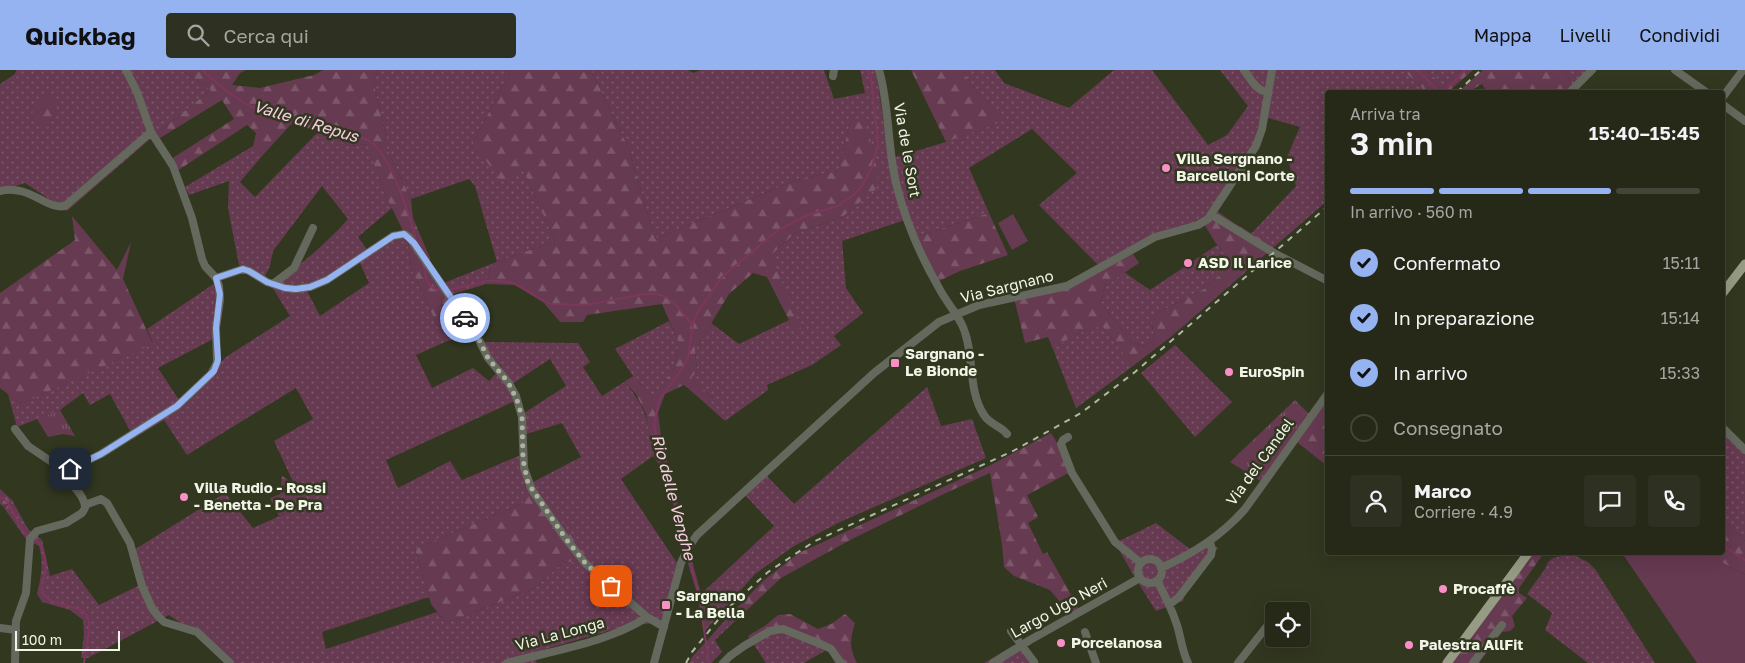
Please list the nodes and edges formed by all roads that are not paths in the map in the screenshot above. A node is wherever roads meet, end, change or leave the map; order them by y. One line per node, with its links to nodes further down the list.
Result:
1 (126, 70): 14 (street)
2 (879, 70): 23 (street, Via de le Sort)
3 (1244, 70): 10 (street)
4 (1272, 70): 10 (street, Via Sargnano)
5 (1592, 70): 8 (street)
6 (1675, 70): 9 (street)
7 (1743, 70): 11 (street)
8 (1572, 90)
9 (1703, 90)
10 (1268, 92): 16 (street, Via Sargnano)
11 (1725, 94)
12 (1725, 106): 13 (street)
13 (1745, 121)
14 (151, 132): 15 (street); 19 (street)
15 (0, 191)
16 (1212, 215): 20 (street); 23 (street, Via Sargnano)
17 (313, 228): 21 (street)
18 (1745, 264): 22 (main road)
19 (216, 278): 21 (street); 30 (street)
20 (1325, 279)
21 (273, 284): 39 (street)
22 (1725, 290)
23 (956, 314): 27 (street, Via de le Sort); 41 (street, Via Sargnano)
24 (1325, 398): 32 (street, Via del Candel)
25 (15, 429): 30 (street)
26 (1725, 430): 29 (street)
27 (1006, 434)
28 (1068, 437): 34 (street)
29 (1745, 450)
30 (68, 473): 31 (street)
31 (85, 505): 44 (street); 52 (street)
32 (1210, 542): 35 (street, Via del Candel); 38 (street)
33 (1528, 555): 61 (main road)
34 (1141, 563): 35 (street); 36 (street)
35 (1161, 568): 37 (street)
36 (1140, 578): 37 (street); 47 (street, Largo Ugo Neri)
37 (1157, 581): 38 (street)
38 (1169, 605): 59 (street)
39 (648, 617): 41 (street); 53 (street, Via La Longa)
40 (1502, 625): 62 (street)
41 (664, 627): 54 (street, Via Sargnano)
42 (0, 628): 44 (street)
43 (1265, 629): 48 (street)
44 (16, 630): 51 (street)
45 (1011, 631): 47 (street)
46 (1085, 632): 58 (street)
47 (1022, 645): 50 (street); 57 (street, Largo Ugo Neri)
48 (1245, 654): 49 (street); 60 (street)
49 (1253, 661)
50 (1034, 662)
51 (15, 663)
52 (230, 663)
53 (507, 663)
54 (654, 663)
55 (723, 663): 56 (street)
56 (841, 663)
57 (993, 663)
58 (1096, 663)
59 (1188, 663)
60 (1238, 663)
61 (1447, 663)
62 (1474, 663)

